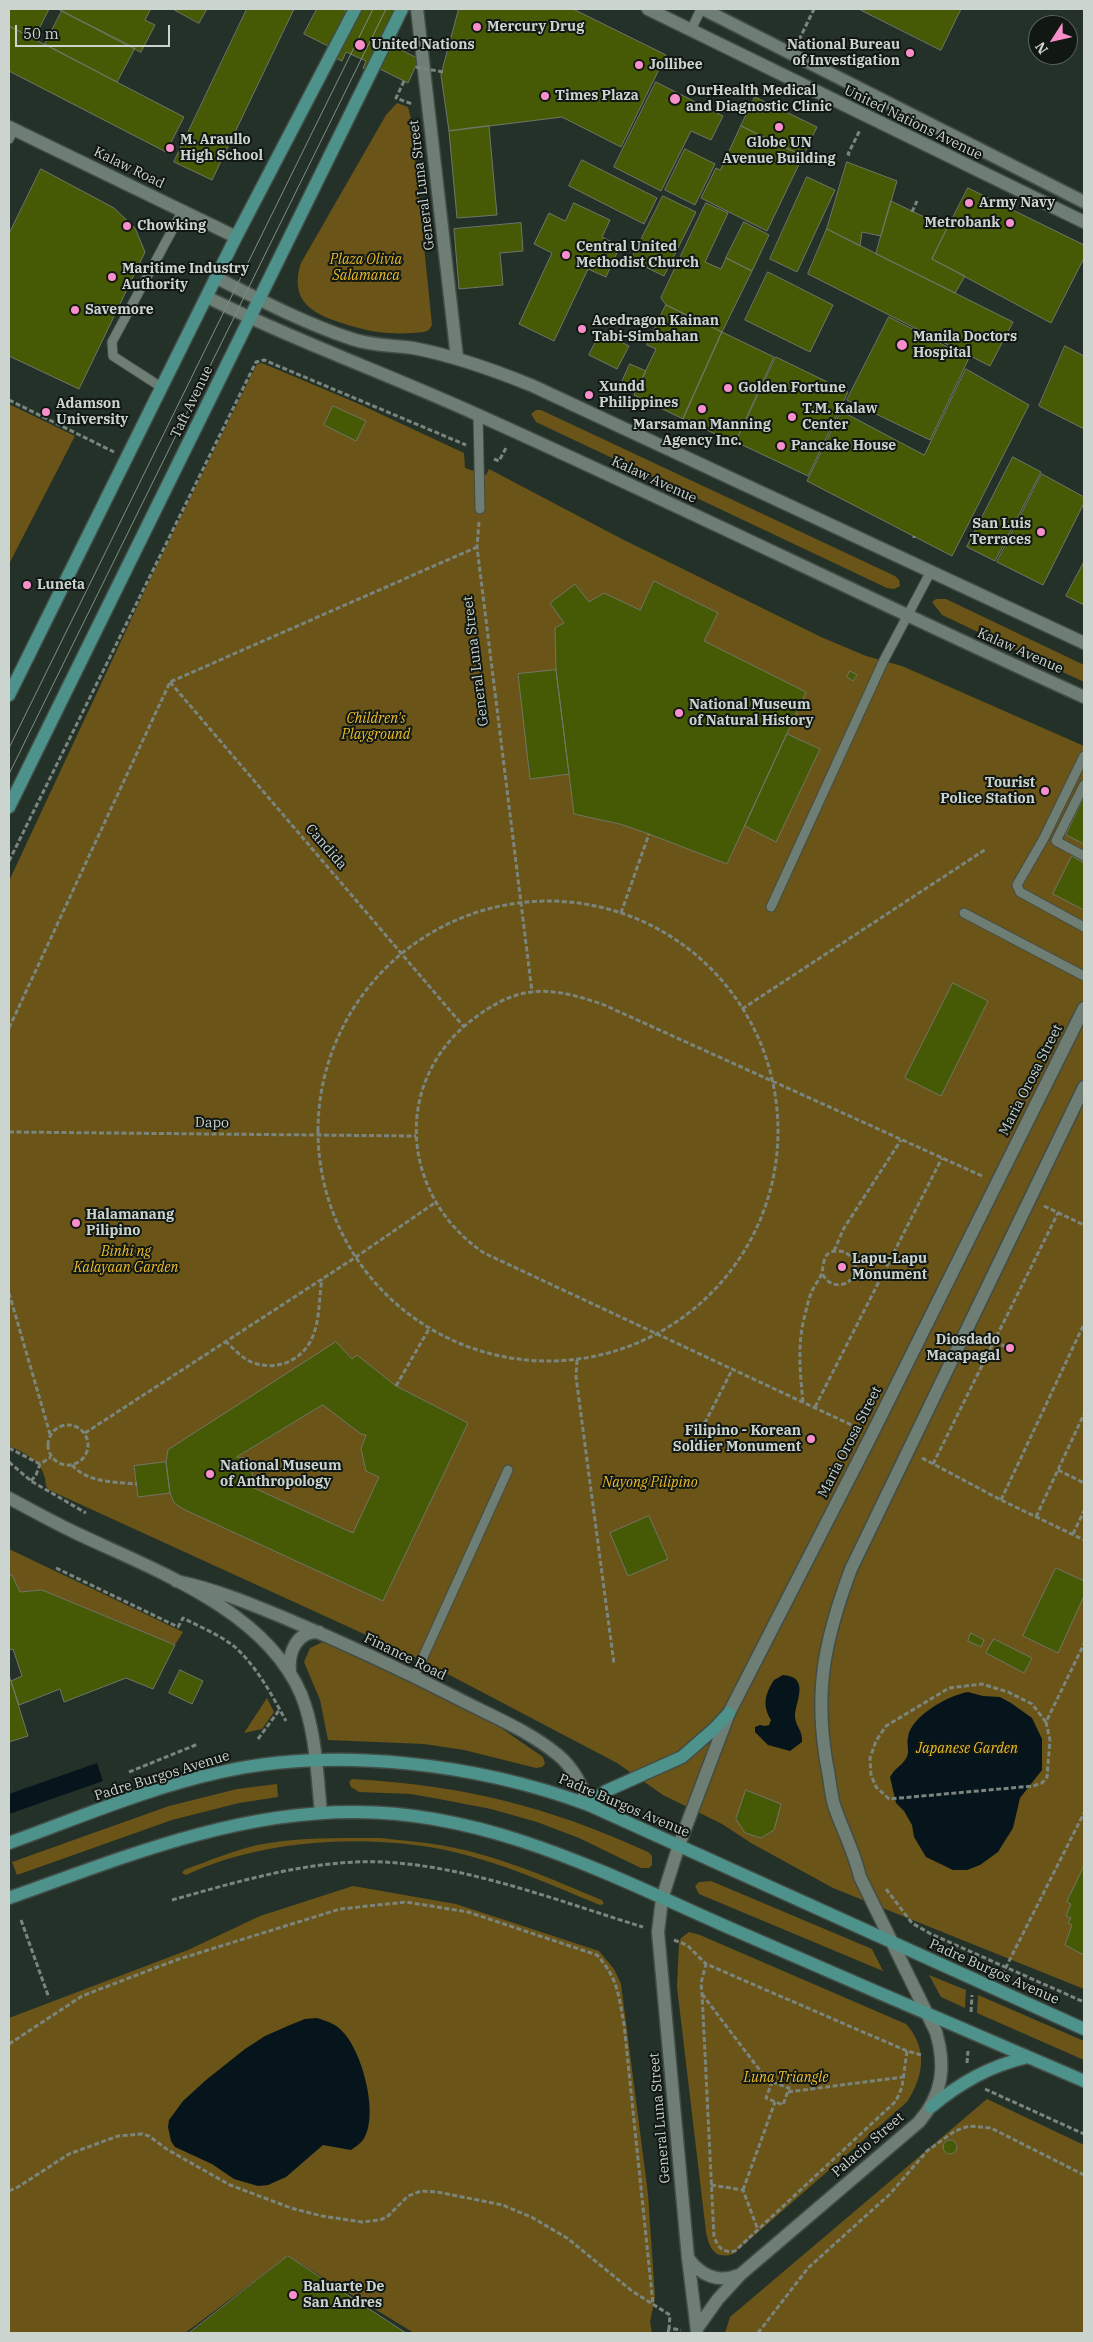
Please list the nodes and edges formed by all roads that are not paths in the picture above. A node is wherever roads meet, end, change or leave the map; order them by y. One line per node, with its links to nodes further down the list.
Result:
1 (355, 9): 11 (main road)
2 (402, 9): 14 (main road, Taft Avenue)
3 (417, 9): 16 (street, General Luna Street)
4 (648, 9): 6 (street, United Nations Avenue)
5 (702, 9): 6 (lane); 8 (street, United Nations Avenue)
6 (692, 30): 10 (street, United Nations Avenue)
7 (10, 132): 9 (street, Kalaw Road)
8 (1084, 202)
9 (183, 210): 11 (street, Kalaw Road); 17 (lane)
10 (1084, 222)
11 (236, 237): 12 (main road)
12 (216, 278): 13 (main road); 14 (street)
13 (207, 297): 15 (street, Kalaw Avenue); 17 (main road)
14 (260, 300): 15 (main road, Taft Avenue); 16 (street)
15 (250, 318): 18 (street, Kalaw Avenue); 27 (main road, Taft Avenue)
16 (457, 358): 20 (street)
17 (161, 387): 23 (main road)
18 (478, 415): 19 (lane); 21 (street, Kalaw Avenue)
19 (480, 509)
20 (931, 570): 21 (lane); 22 (street)
21 (907, 616): 24 (street, Kalaw Avenue); 29 (lane)
22 (1084, 644)
23 (9, 695)
24 (1084, 697)
25 (1084, 756): 31 (lane)
26 (1084, 785): 28 (lane)
27 (9, 807)
28 (1084, 856)
29 (771, 907)
30 (964, 913): 32 (lane)
31 (1084, 927)
32 (1084, 976)
33 (1084, 1008): 41 (street, Maria Orosa Street)
34 (1084, 1087): 49 (street)
35 (508, 1470): 40 (lane)
36 (9, 1498): 37 (street, Finance Road)
37 (176, 1581): 38 (street, Finance Road); 39 (street, Finance Road)
38 (318, 1632): 39 (street); 40 (street, Finance Road)
39 (290, 1672): 42 (street, Finance Road)
40 (414, 1676): 43 (street, Finance Road)
41 (729, 1713): 43 (main road); 46 (street, Maria Orosa Street)
42 (316, 1760): 43 (main road, Padre Burgos Avenue); 44 (street, Finance Road); 45 (main road, Padre Burgos Avenue)
43 (589, 1805): 46 (main road, Padre Burgos Avenue)
44 (321, 1813): 47 (main road); 48 (main road)
45 (9, 1843)
46 (679, 1845): 48 (street, Maria Orosa Street); 49 (main road, Padre Burgos Avenue)
47 (9, 1898)
48 (662, 1899): 50 (main road); 55 (street, General Luna Street)
49 (893, 1943): 50 (street, Palacio Street); 51 (main road, Padre Burgos Avenue)
50 (927, 2014): 52 (main road); 54 (street, Palacio Street)
51 (1084, 2029)
52 (1028, 2057): 53 (main road); 54 (main road)
53 (1084, 2081)
54 (931, 2108): 56 (street, Palacio Street)
55 (688, 2258): 56 (street); 57 (street, General Luna Street)
56 (742, 2274): 57 (street, Palacio Street)
57 (697, 2331)

